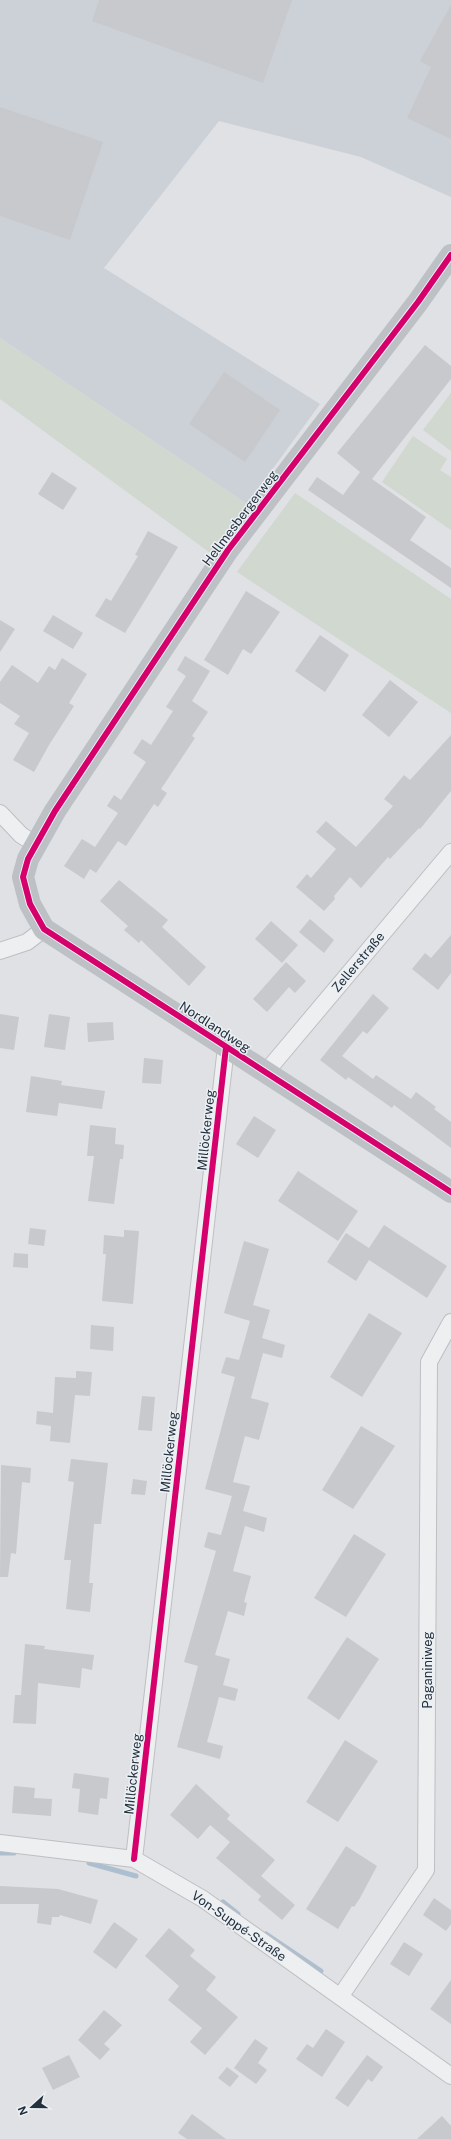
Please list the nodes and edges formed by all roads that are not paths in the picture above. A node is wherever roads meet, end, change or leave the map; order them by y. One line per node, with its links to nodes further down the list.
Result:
1 (451, 255): 3 (street, Hellmesbergerweg)
2 (0, 813): 3 (street)
3 (35, 844): 5 (street, Nordlandweg)
4 (451, 852): 8 (street, Zellerstraße)
5 (44, 929): 6 (street); 7 (street, Nordlandweg)
6 (0, 951)
7 (226, 1047): 8 (street, Nordlandweg); 12 (street, Millöckerweg)
8 (266, 1072): 9 (street, Nordlandweg)
9 (451, 1192)
10 (451, 1322): 13 (street, Paganiniweg)
11 (0, 1843): 12 (street, Von-Suppé-Straße)
12 (134, 1859): 13 (street, Von-Suppé-Straße)
13 (340, 1997): 14 (street, Von-Suppé-Straße)
14 (451, 2076)

